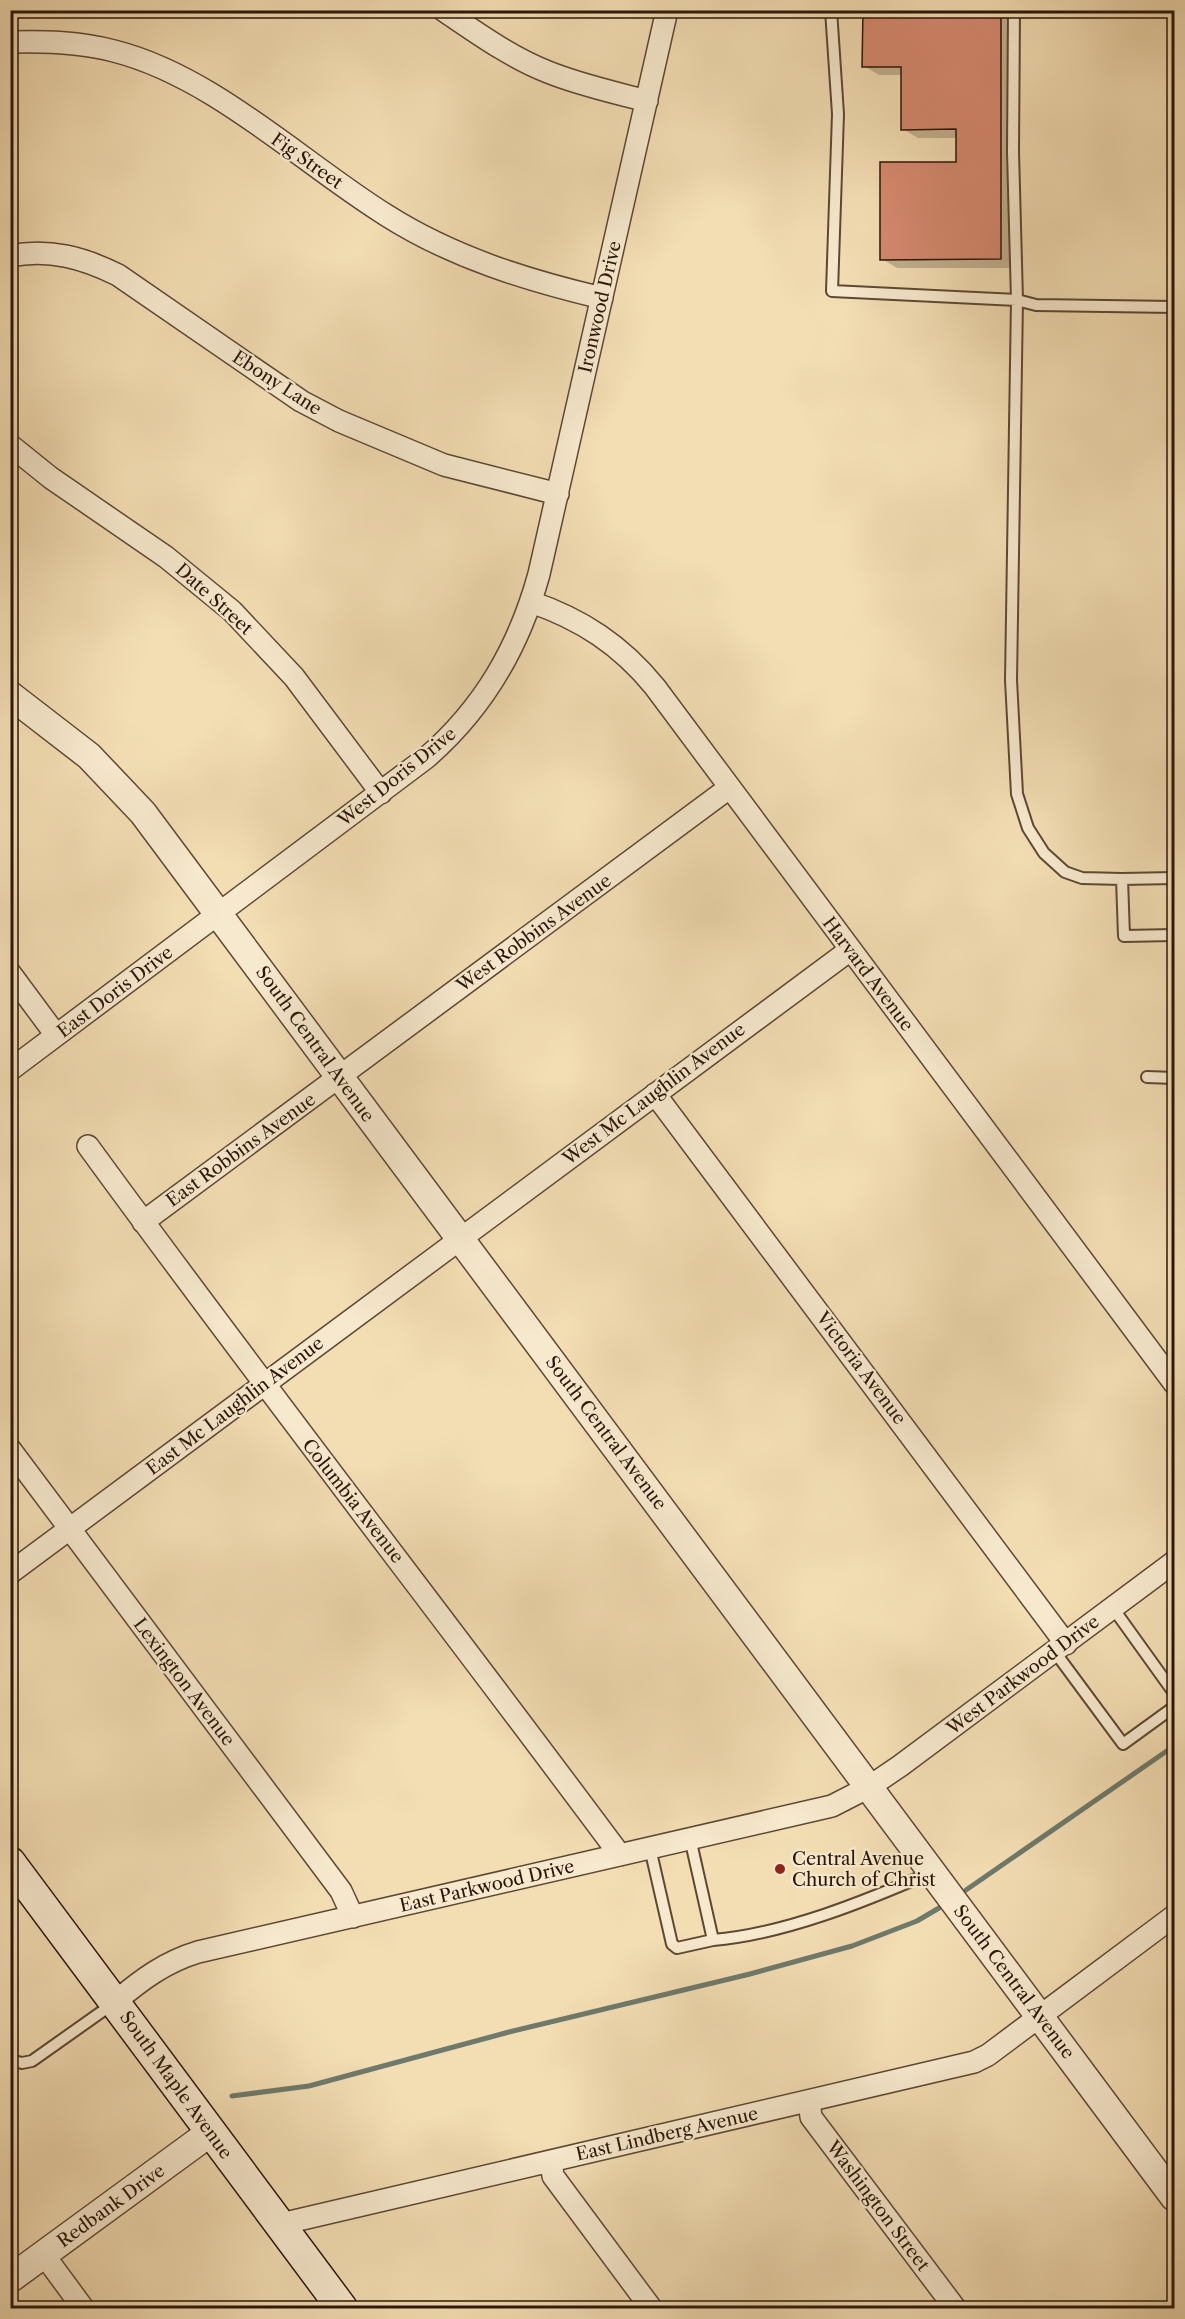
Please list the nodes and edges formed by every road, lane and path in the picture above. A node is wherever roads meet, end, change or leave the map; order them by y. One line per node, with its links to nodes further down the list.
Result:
1 (443, 10): 6 (street)
2 (667, 10): 6 (street, Ironwood Drive)
3 (831, 10): 9 (lane)
4 (1014, 10): 9 (lane)
5 (10, 42): 8 (street, Fig Street)
6 (646, 101): 8 (street, Ironwood Drive)
7 (10, 256): 12 (street, Ebony Lane)
8 (602, 298): 12 (street, Ironwood Drive)
9 (1017, 300): 10 (lane); 18 (lane)
10 (1174, 307)
11 (10, 445): 16 (street, Date Street)
12 (558, 494): 13 (street, Ironwood Drive)
13 (531, 602): 15 (street, Harvard Avenue); 16 (street, West Doris Drive)
14 (10, 695): 19 (street, South Central Avenue)
15 (729, 788): 21 (street, Harvard Avenue); 26 (street, West Robbins Avenue)
16 (381, 793): 19 (street, West Doris Drive)
17 (1174, 878): 18 (lane)
18 (1122, 879): 20 (lane)
19 (219, 914): 23 (street, East Doris Drive); 26 (street, South Central Avenue)
20 (1174, 935)
21 (850, 950): 28 (street, West Mc Laughlin Avenue); 32 (street, Harvard Avenue)
22 (10, 973): 23 (street)
23 (56, 1035): 24 (street, East Doris Drive)
24 (10, 1070)
25 (1147, 1077): 27 (lane)
26 (339, 1078): 30 (street, East Robbins Avenue); 31 (street, South Central Avenue)
27 (1174, 1078)
28 (655, 1094): 31 (street, West Mc Laughlin Avenue); 39 (street, Victoria Avenue)
29 (88, 1146): 30 (street, Columbia Avenue)
30 (143, 1222): 33 (street, Columbia Avenue)
31 (459, 1239): 33 (street, East Mc Laughlin Avenue); 42 (street, South Central Avenue)
32 (1174, 1383)
33 (264, 1384): 35 (street, East Mc Laughlin Avenue); 45 (street, Columbia Avenue)
34 (10, 1449): 35 (street, Lexington Avenue)
35 (70, 1529): 37 (street, East Mc Laughlin Avenue); 49 (street, Lexington Avenue)
36 (1174, 1562): 38 (street, West Parkwood Drive)
37 (10, 1573)
38 (1113, 1608): 39 (street, West Parkwood Drive); 40 (lane)
39 (1060, 1648): 41 (lane); 42 (street, West Parkwood Drive)
40 (1174, 1693)
41 (1174, 1707)
42 (869, 1787): 43 (street, East Parkwood Drive); 47 (street, South Central Avenue)
43 (690, 1839): 44 (street, East Parkwood Drive); 50 (lane)
44 (650, 1848): 45 (street, East Parkwood Drive); 50 (lane)
45 (620, 1855): 49 (street, East Parkwood Drive)
46 (10, 1862): 51 (main road, South Maple Avenue)
47 (932, 1872): 50 (lane); 52 (street, South Central Avenue)
48 (1174, 1916): 52 (street, East Lindberg Avenue)
49 (353, 1917): 51 (street, East Parkwood Drive)
50 (713, 1940)
51 (115, 2002): 53 (lane); 55 (main road, South Maple Avenue)
52 (1040, 2016): 54 (street, East Lindberg Avenue); 57 (street, South Central Avenue)
53 (10, 2060)
54 (809, 2101): 56 (street, East Lindberg Avenue); 64 (street, Washington Street)
55 (211, 2132): 58 (main road, South Maple Avenue); 59 (street, Redbank Drive)
56 (551, 2161): 58 (street, East Lindberg Avenue); 63 (street)
57 (1174, 2197)
58 (281, 2224): 62 (main road, South Maple Avenue)
59 (44, 2255): 60 (street, Redbank Drive); 61 (street)
60 (10, 2279)
61 (83, 2308)
62 (342, 2308)
63 (651, 2308)
64 (954, 2308)

